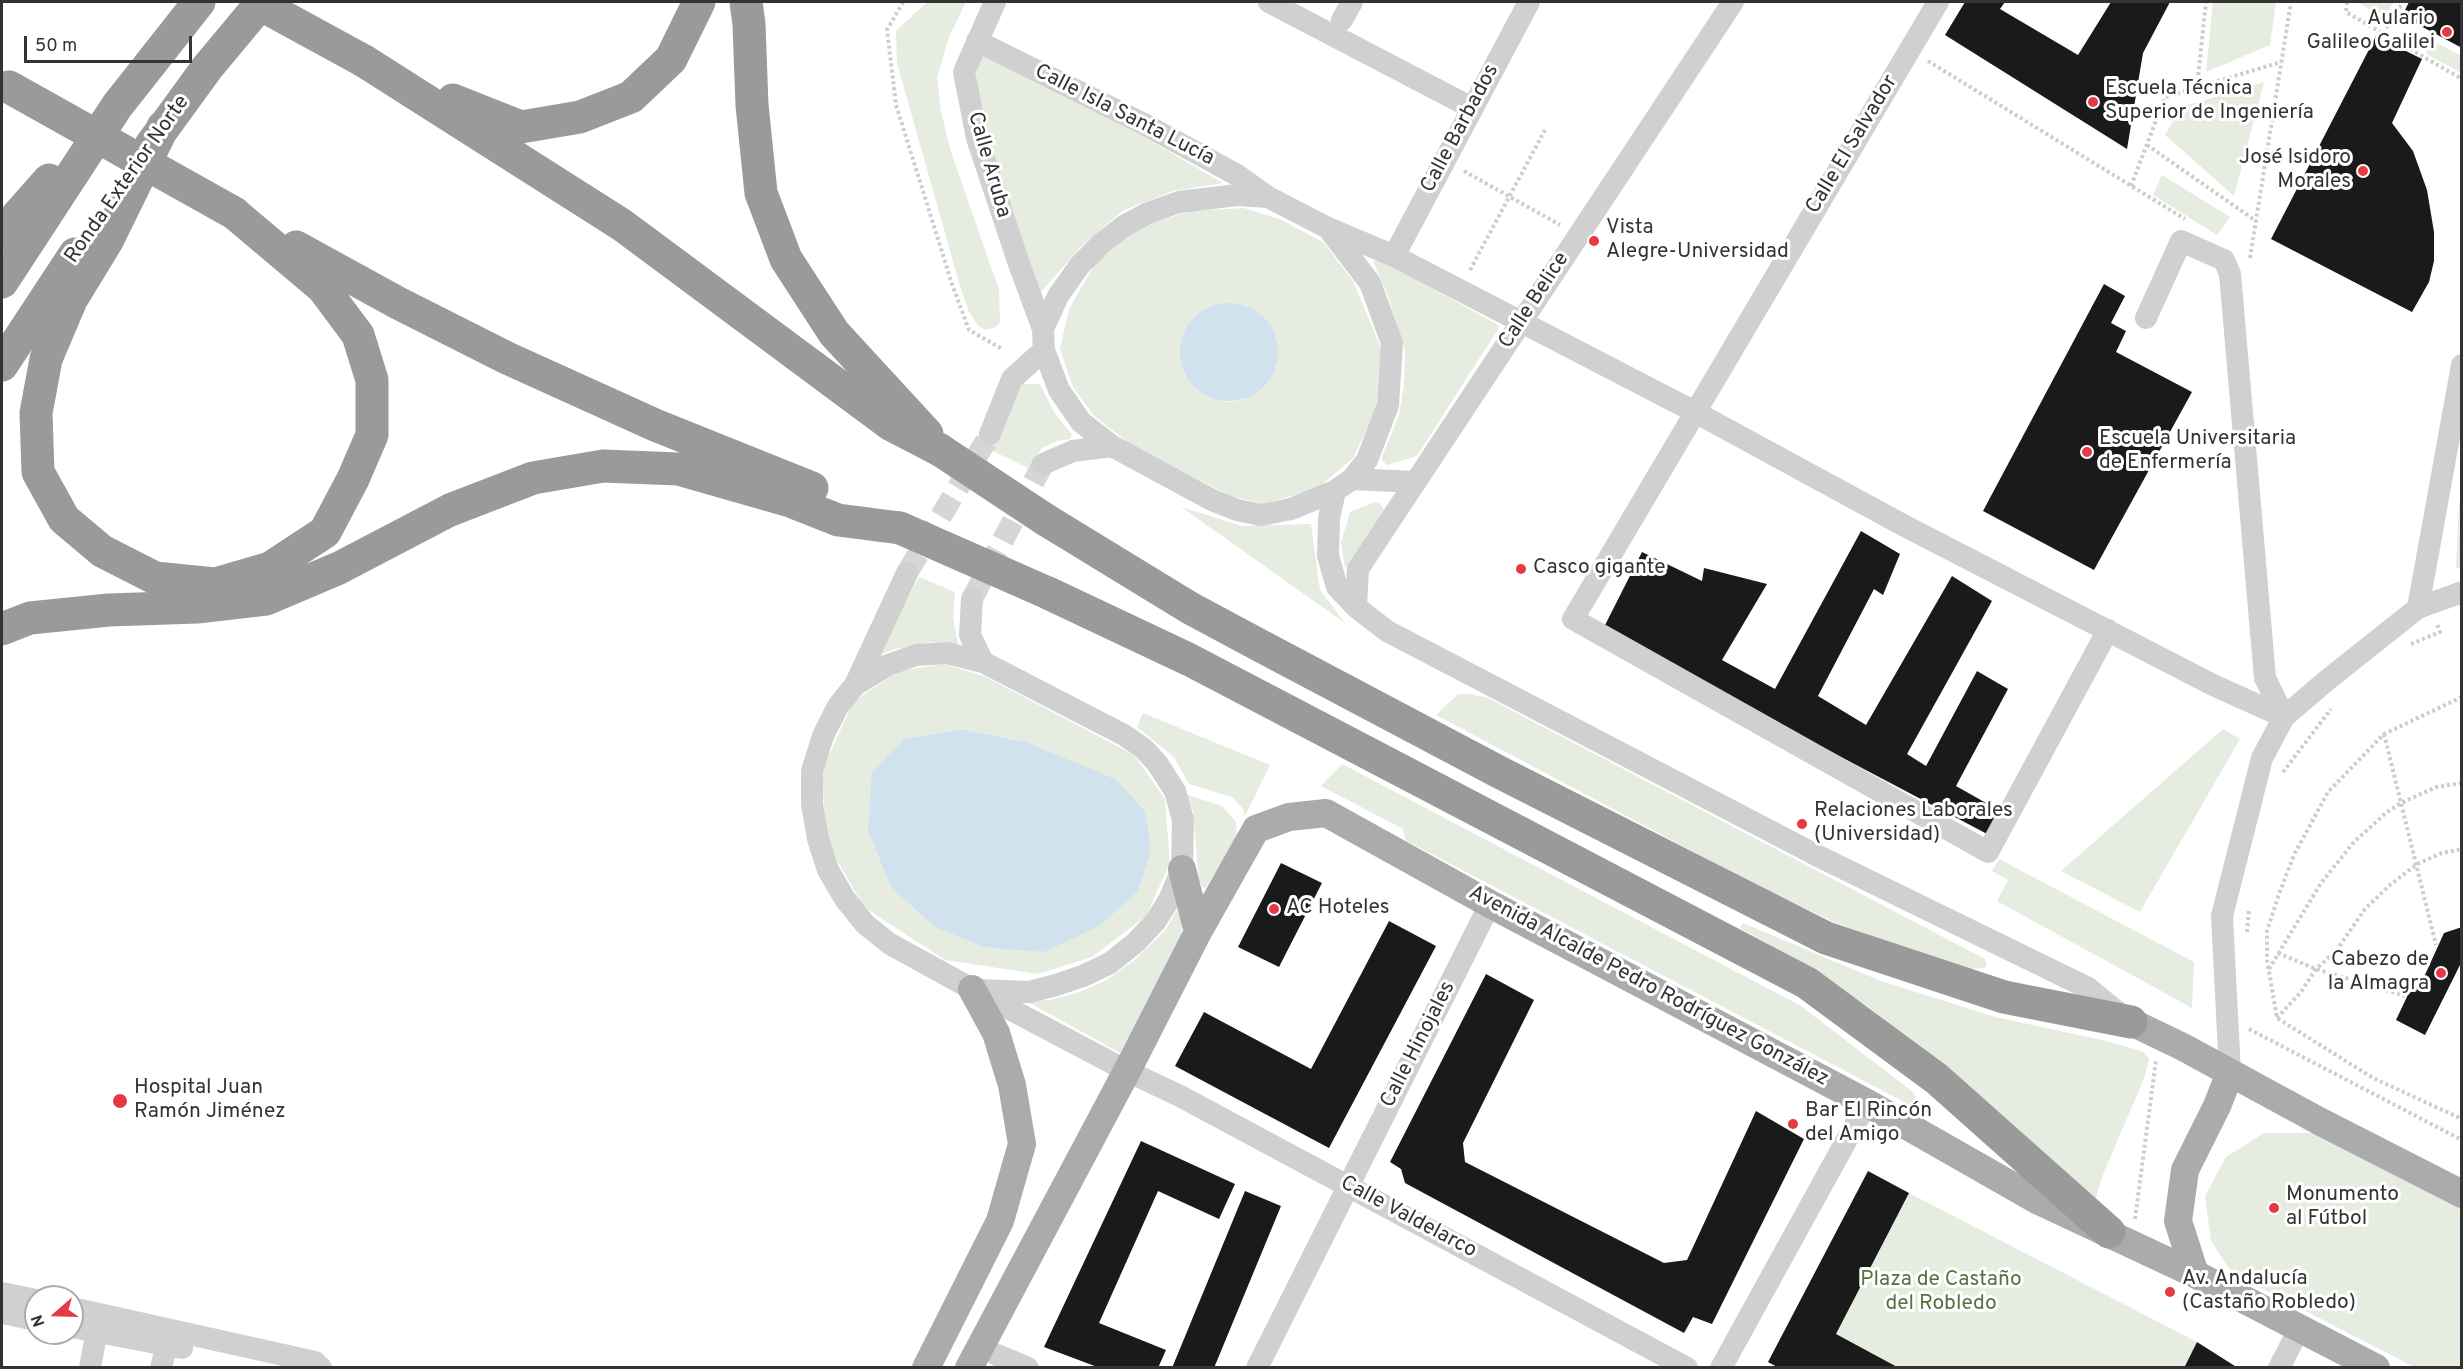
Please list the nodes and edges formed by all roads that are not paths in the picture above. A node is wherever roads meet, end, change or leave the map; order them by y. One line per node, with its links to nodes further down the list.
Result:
1 (199, 2): 16 (highway)
2 (256, 2): 13 (highway, bridge)
3 (262, 2): 14 (highway, Ronda Exterior Norte)
4 (271, 2): 14 (highway)
5 (699, 2): 13 (highway)
6 (746, 2): 31 (highway)
7 (995, 2): 12 (street, Calle Aruba)
8 (1269, 2): 17 (street)
9 (1529, 2): 17 (street, Calle Barbados)
10 (1733, 2): 26 (street, Calle Belice)
11 (1938, 2): 30 (street, Calle El Salvador)
12 (977, 41): 19 (street, Calle Isla Santa Lucía); 27 (street, Calle Aruba)
13 (364, 60): 31 (highway)
14 (207, 68): 18 (highway, Ronda Exterior Norte)
15 (4, 84): 20 (highway, bridge)
16 (117, 106): 22 (highway); 24 (highway)
17 (1472, 108): 23 (street, Calle Barbados)
18 (164, 127): 20 (highway); 29 (highway, Ronda Exterior Norte)
19 (1268, 197): 21 (street); 27 (street)
20 (234, 213): 37 (highway)
21 (1328, 228): 23 (street); 36 (street)
22 (2, 233)
23 (1394, 256): 26 (street)
24 (2, 282)
25 (2146, 318): 47 (street)
26 (1521, 322): 30 (street); 35 (street, Calle Belice)
27 (1044, 339): 32 (street); 33 (street, Calle Aruba)
28 (2462, 364): 42 (street)
29 (2, 365)
30 (1695, 412): 44 (street); 44 (street, Calle El Salvador)
31 (897, 415): 52 (highway, bridge)
32 (990, 434)
33 (1112, 446): 34 (street); 36 (street, Calle Aruba)
34 (1043, 464)
35 (1415, 482): 36 (street); 41 (street, Calle Belice)
36 (1344, 485): 41 (street)
37 (843, 511): 43 (highway); 58 (highway, bridge)
38 (907, 573): 46 (street)
39 (2451, 596): 42 (street)
40 (972, 598): 45 (street)
41 (1356, 608): 52 (street)
42 (2418, 608): 47 (street)
43 (2, 629)
44 (2108, 630): 47 (street)
45 (983, 662): 46 (street); 48 (street)
46 (855, 685): 51 (street, Calle Valdelarco)
47 (2284, 717): 54 (street)
48 (1182, 869): 50 (main road); 51 (street)
49 (1490, 904): 50 (main road, Avenida Alcalde Pedro Rodríguez González); 55 (main road, Avenida Alcalde Pedro Rodríguez González); 56 (street, Calle Hinojales)
50 (1198, 932): 53 (main road, Avenida Alcalde Pedro Rodríguez González)
51 (972, 989): 53 (street, Calle Valdelarco); 74 (main road)
52 (2131, 1022): 54 (main road)
53 (1127, 1071): 56 (street, Calle Valdelarco); 75 (main road, Avenida Alcalde Pedro Rodríguez González)
54 (2230, 1073): 57 (main road); 59 (main road)
55 (1867, 1103): 58 (main road, Avenida Alcalde Pedro Rodríguez González); 79 (street)
56 (1348, 1186): 77 (street, Calle Hinojales); 78 (street, Calle Valdelarco)
57 (2462, 1194)
58 (2122, 1228): 59 (main road, Avenida Alcalde Pedro Rodríguez González)
59 (2195, 1274): 67 (main road, Avenida Alcalde Pedro Rodríguez González)
60 (2, 1293): 61 (street)
61 (24, 1298)
62 (2, 1313): 64 (street)
63 (84, 1315): 65 (street)
64 (24, 1318)
65 (98, 1323): 66 (street); 68 (street); 70 (street)
66 (84, 1325)
67 (2299, 1329): 80 (street); 81 (main road, Avenida Alcalde Pedro Rodríguez González)
68 (168, 1337): 71 (street); 72 (street); 73 (street)
69 (997, 1355): 76 (street)
70 (90, 1368)
71 (161, 1368)
72 (268, 1368)
73 (321, 1368)
74 (927, 1368)
75 (969, 1368)
76 (1028, 1368)
77 (1257, 1368)
78 (1687, 1368)
79 (1721, 1368)
80 (2279, 1368)
81 (2376, 1368)

